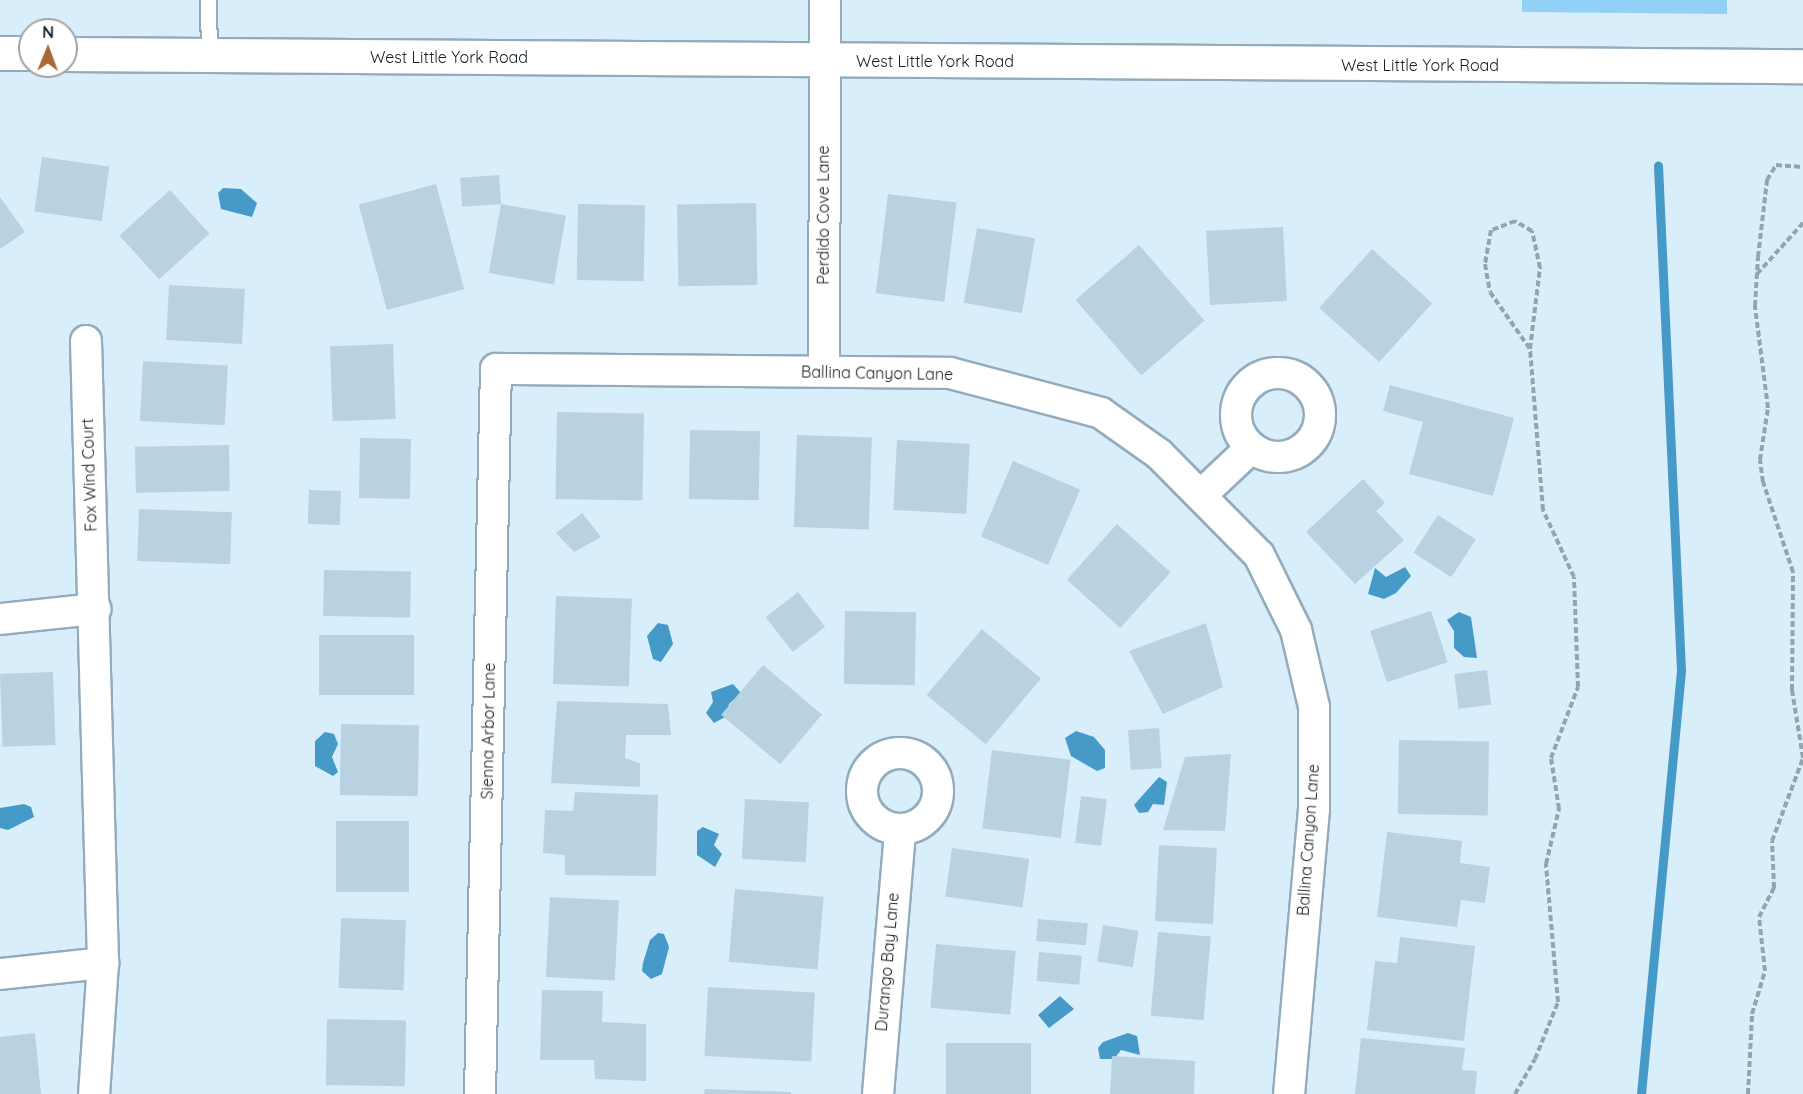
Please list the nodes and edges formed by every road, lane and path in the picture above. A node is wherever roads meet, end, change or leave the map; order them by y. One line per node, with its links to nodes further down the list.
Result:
1 (208, 0): 6 (lane)
2 (825, 0): 7 (street, Perdido Cove Lane)
3 (0, 53): 4 (main road)
4 (18, 53)
5 (78, 54): 6 (main road, West Little York Road)
6 (209, 55): 7 (main road, West Little York Road)
7 (824, 60): 8 (main road, West Little York Road); 15 (street, Perdido Cove Lane)
8 (1803, 66)
9 (1803, 167): 11 (path)
10 (1803, 223): 11 (path)
11 (1757, 274): 28 (path)
12 (86, 341): 18 (street, Fox Wind Court)
13 (1530, 349): 13 (path); 27 (path)
14 (496, 369): 15 (street, Ballina Canyon Lane); 24 (street, Sienna Arbor Lane)
15 (824, 371): 17 (street, Ballina Canyon Lane)
16 (1251, 448): 17 (street)
17 (1201, 495): 26 (street, Ballina Canyon Lane)
18 (95, 609): 19 (street); 21 (street, Fox Wind Court)
19 (0, 619)
20 (900, 830): 25 (street, Durango Bay Lane)
21 (103, 963): 22 (street); 23 (street, Fox Wind Court)
22 (0, 974)
23 (94, 1094)
24 (480, 1094)
25 (878, 1094)
26 (1288, 1094)
27 (1515, 1094)
28 (1748, 1094)

